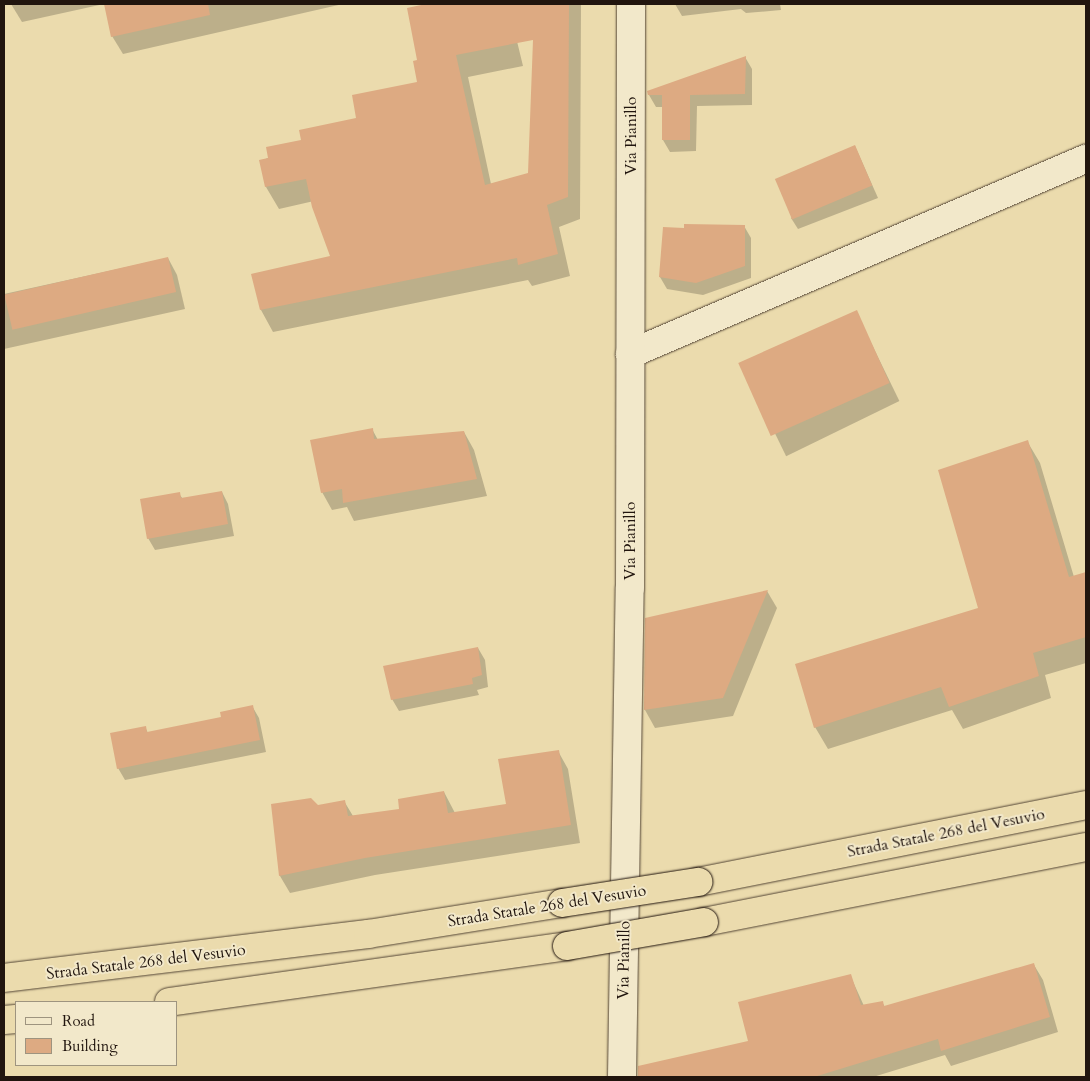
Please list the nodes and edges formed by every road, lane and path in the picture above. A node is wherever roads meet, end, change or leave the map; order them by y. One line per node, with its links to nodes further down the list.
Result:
1 (631, 4): 3 (street, Via Pianillo)
2 (1086, 159): 3 (street)
3 (630, 354): 8 (street, Via Pianillo)
4 (1086, 805): 6 (highway, Strada Statale 268 del Vesuvio, bridge)
5 (1086, 847): 7 (highway, bridge)
6 (4, 978)
7 (176, 1001)
8 (622, 1077)

